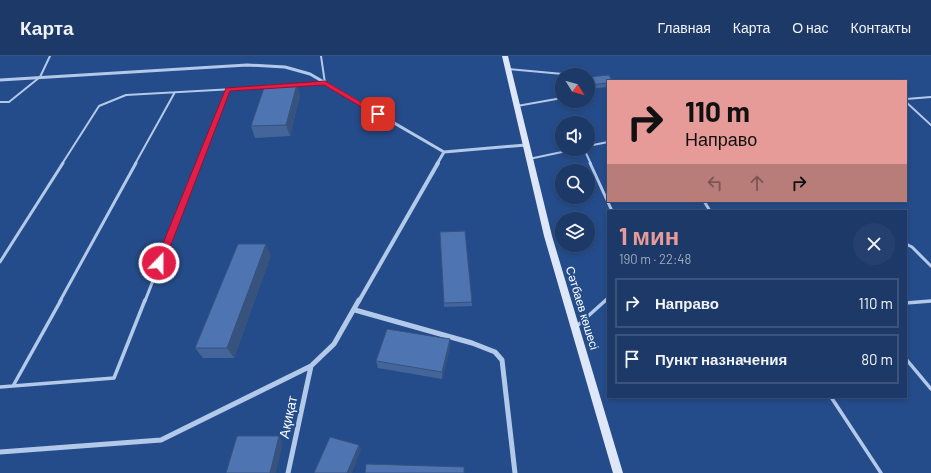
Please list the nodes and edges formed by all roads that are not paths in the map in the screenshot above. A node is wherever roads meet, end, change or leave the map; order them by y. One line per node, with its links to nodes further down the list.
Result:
1 (50, 56): 6 (lane)
2 (321, 56): 8 (lane)
3 (505, 56): 4 (main road, Сәтбаев көшесі)
4 (508, 69): 5 (lane); 18 (main road, Сәтбаев көшесі)
5 (555, 73)
6 (40, 77): 7 (street); 8 (street); 16 (lane)
7 (0, 80)
8 (325, 83): 9 (lane); 23 (street)
9 (294, 85)
10 (272, 87): 11 (lane)
11 (228, 90): 12 (lane); 38 (lane)
12 (175, 92): 29 (lane); 38 (lane)
13 (931, 97): 15 (lane)
14 (555, 99): 18 (lane)
15 (907, 101)
16 (0, 102)
17 (907, 102): 19 (lane)
18 (517, 106): 21 (main road, Сәтбаев көшесі)
19 (931, 125)
20 (607, 142): 22 (lane)
21 (526, 145): 23 (street); 26 (main road, Сәтбаев көшесі)
22 (595, 145)
23 (444, 152): 34 (street)
24 (555, 153): 26 (lane)
25 (587, 156): 27 (lane)
26 (529, 159): 35 (main road, Сәтбаев көшесі)
27 (607, 200)
28 (907, 244): 30 (lane)
29 (0, 262)
30 (931, 266)
31 (607, 299): 35 (lane)
32 (931, 301): 33 (lane)
33 (907, 303)
34 (355, 310): 37 (street); 44 (street)
35 (575, 328): 45 (main road, Сәтбаев көшесі)
36 (907, 360): 40 (lane)
37 (311, 366): 42 (street); 43 (street, Ақиқат)
38 (13, 386): 39 (lane)
39 (0, 387)
40 (931, 389)
41 (833, 398): 46 (lane)
42 (0, 452)
43 (288, 473)
44 (515, 473)
45 (618, 473)
46 (881, 473)

